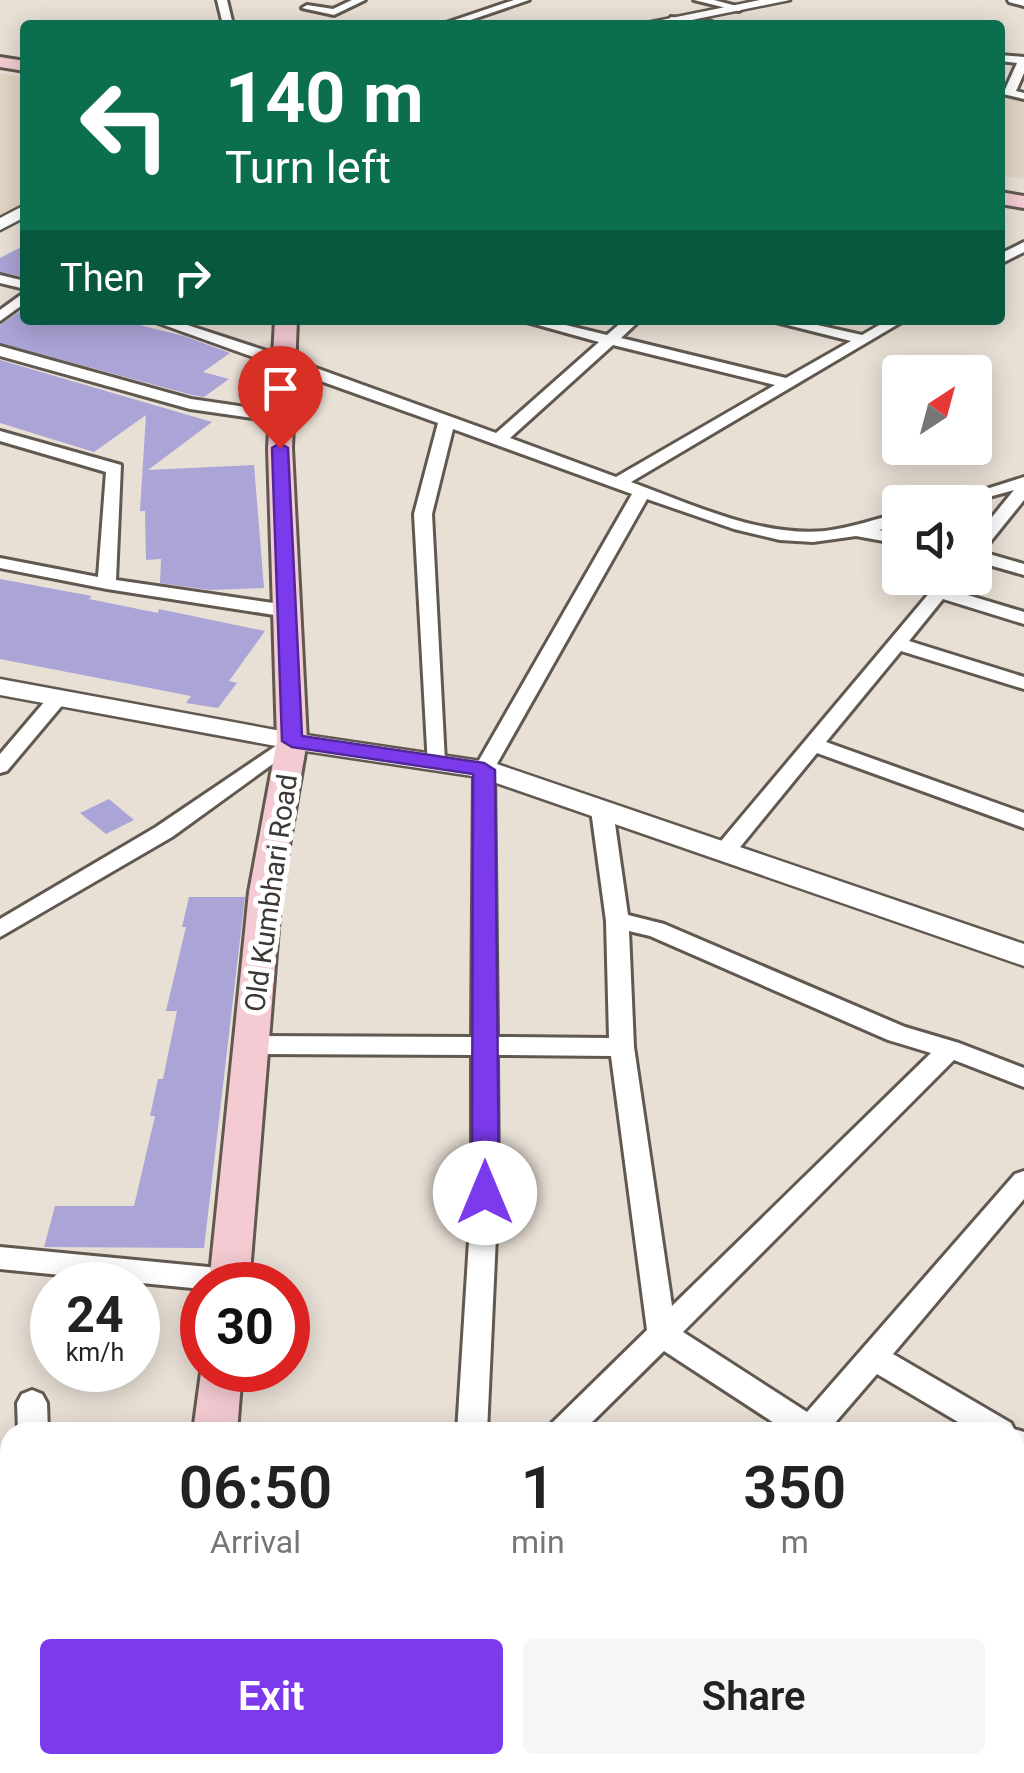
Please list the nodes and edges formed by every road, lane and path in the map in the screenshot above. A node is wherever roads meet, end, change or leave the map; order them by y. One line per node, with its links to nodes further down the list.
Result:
1 (356, 0): 7 (street)
2 (524, 0): 9 (street)
3 (699, 0): 8 (street)
4 (784, 0): 8 (street)
5 (1012, 0): 6 (street)
6 (1024, 2)
7 (307, 8)
8 (739, 8): 10 (street)
9 (461, 20)
10 (671, 20)
11 (1005, 58): 12 (street)
12 (1024, 96)
13 (20, 300): 14 (street)
14 (0, 317)
15 (171, 325): 24 (street)
16 (286, 325): 24 (main road, Old Kumbhari Road)
17 (552, 325): 21 (street)
18 (627, 325): 21 (street)
19 (797, 325): 22 (street)
20 (890, 325): 22 (street)
21 (613, 338): 25 (street); 29 (street)
22 (864, 340): 25 (street)
23 (0, 351): 26 (street)
24 (286, 362): 26 (main road, Old Kumbhari Road); 27 (street)
25 (786, 383): 30 (street)
26 (280, 417): 44 (main road, Old Kumbhari Road)
27 (448, 421): 29 (street); 52 (street)
28 (0, 436): 41 (street)
29 (498, 440): 30 (street)
30 (619, 482): 32 (street)
31 (1024, 486): 33 (street); 35 (street)
32 (642, 492): 36 (street); 54 (street)
33 (992, 493)
34 (882, 524): 36 (street)
35 (992, 529)
36 (858, 531): 37 (street)
37 (882, 536)
38 (992, 558): 40 (street)
39 (0, 563): 41 (street)
40 (1024, 570)
41 (107, 584): 44 (street)
42 (937, 595): 46 (street)
43 (969, 595): 45 (street)
44 (287, 611): 50 (main road, Old Kumbhari Road)
45 (1024, 618)
46 (896, 643): 47 (street); 51 (street)
47 (1024, 682)
48 (0, 687): 49 (street)
49 (58, 698): 50 (street); 53 (street)
50 (292, 741): 52 (street); 59 (street); 61 (main road, Old Kumbhari Road)
51 (814, 744): 56 (street); 57 (street)
52 (435, 762): 54 (street)
53 (0, 767)
54 (484, 770): 55 (street); 62 (street)
55 (602, 810): 57 (street); 58 (street)
56 (1024, 821)
57 (724, 852): 60 (street)
58 (617, 921): 63 (street); 64 (street)
59 (0, 929)
60 (1024, 955)
61 (252, 1044): 62 (street); 68 (main road, Old Kumbhari Road)
62 (485, 1046): 63 (street); 74 (street)
63 (622, 1046): 70 (street)
64 (950, 1049): 65 (street); 70 (street)
65 (1024, 1078)
66 (1024, 1180): 71 (street)
67 (0, 1258): 69 (street)
68 (231, 1262)
69 (180, 1277)
70 (662, 1334): 75 (street); 76 (street)
71 (874, 1357): 77 (street); 78 (street)
72 (219, 1392): 73 (main road)
73 (216, 1422)
74 (473, 1422)
75 (573, 1422)
76 (795, 1422)
77 (819, 1422)
78 (983, 1422)

